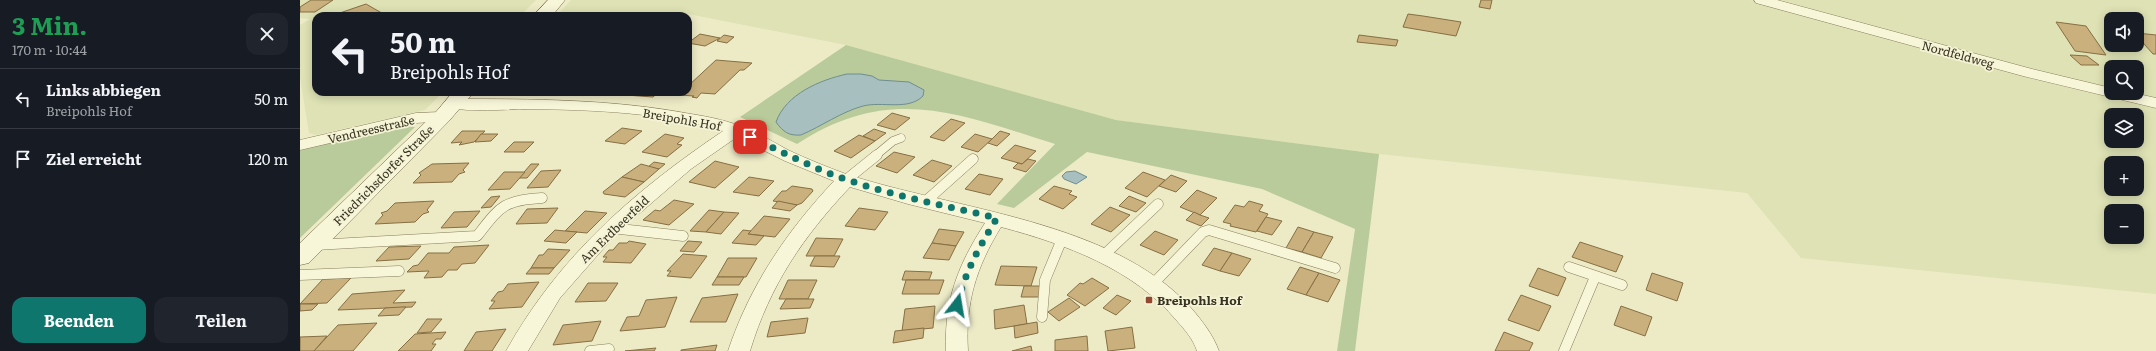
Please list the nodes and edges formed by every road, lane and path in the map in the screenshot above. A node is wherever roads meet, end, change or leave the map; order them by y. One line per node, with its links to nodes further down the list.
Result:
1 (557, 0): 3 (main road)
2 (1761, 0): 4 (street, Nordfeldweg)
3 (546, 12)
4 (2156, 103)
5 (453, 104): 6 (street, Breipohls Hof); 8 (street, Vendreesstraße); 18 (main road, Friedrichsdorfer Straße)
6 (736, 130): 10 (street, Breipohls Hof); 15 (street, Am Erdbeerfeld)
7 (901, 138): 10 (lane)
8 (300, 145)
9 (973, 159): 12 (lane)
10 (846, 180): 12 (street, Breipohls Hof); 31 (street)
11 (542, 198): 18 (lane)
12 (926, 201): 14 (street, Breipohls Hof)
13 (1158, 204): 19 (lane)
14 (997, 218): 17 (street, Breipohls Hof); 32 (street)
15 (611, 228): 16 (lane); 29 (street, Am Erdbeerfeld)
16 (683, 236)
17 (1062, 238): 19 (street, Breipohls Hof); 27 (lane)
18 (306, 251)
19 (1104, 256): 25 (street, Breipohls Hof)
20 (1569, 267): 24 (lane)
21 (1334, 268): 25 (lane)
22 (399, 271): 23 (lane)
23 (300, 275)
24 (1595, 277): 26 (lane); 34 (lane)
25 (1153, 284): 33 (street, Breipohls Hof)
26 (1622, 285)
27 (1042, 317)
28 (609, 349): 30 (lane)
29 (517, 351)
30 (590, 351)
31 (739, 351)
32 (957, 351)
33 (1208, 351)
34 (1564, 351)

